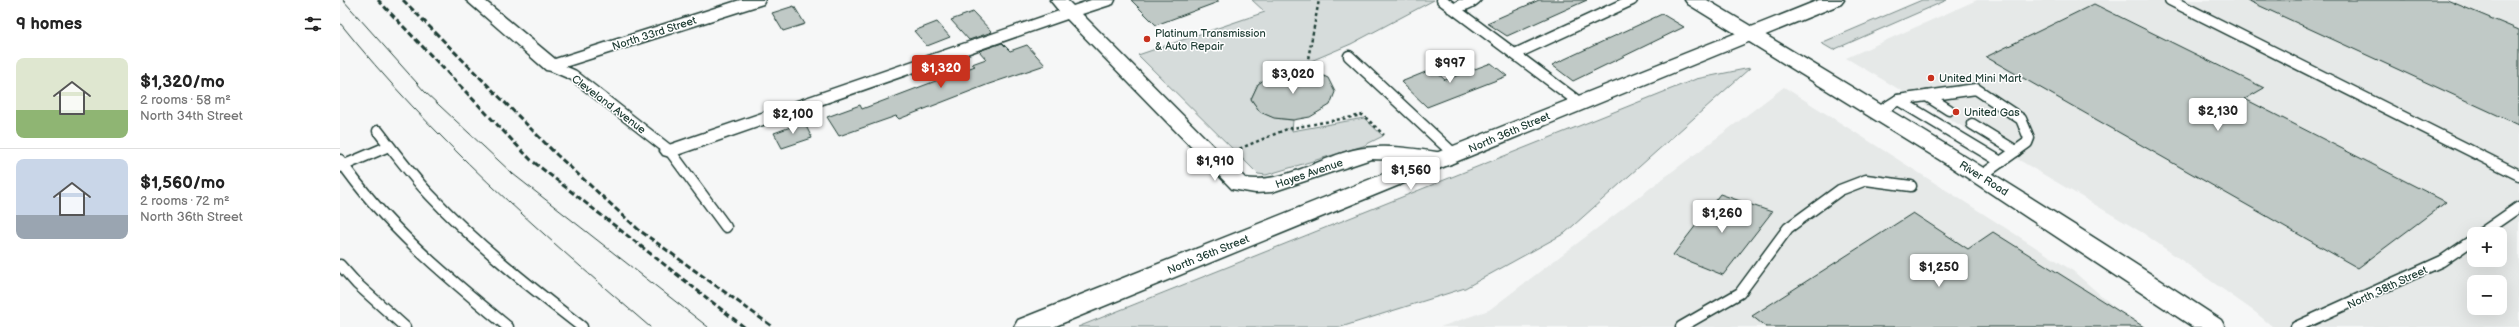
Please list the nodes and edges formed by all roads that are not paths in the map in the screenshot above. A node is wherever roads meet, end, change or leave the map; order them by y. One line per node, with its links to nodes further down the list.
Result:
1 (474, 0): 14 (street, Cleveland Avenue)
2 (756, 0): 14 (street, North 33rd Street)
3 (1107, 0): 10 (street)
4 (1473, 0): 9 (street)
5 (1632, 0): 12 (lane)
6 (1694, 0): 11 (street, River Road)
7 (1835, 0): 11 (street, North 36th Street)
8 (2170, 0): 28 (lane)
9 (1448, 4): 12 (lane)
10 (1064, 6): 23 (street); 25 (street, Hayes Avenue)
11 (1751, 34): 17 (street, North 36th Street); 19 (street, River Road)
12 (1515, 54): 17 (lane)
13 (1349, 56): 25 (lane)
14 (552, 66): 23 (lane, Cleveland Avenue)
15 (1927, 96): 16 (lane); 18 (lane); 24 (lane)
16 (1898, 100): 19 (lane); 26 (lane)
17 (1580, 103): 25 (street, North 36th Street)
18 (1949, 110)
19 (1879, 112): 29 (street, River Road)
20 (1972, 124): 24 (lane)
21 (378, 131): 22 (lane)
22 (389, 146): 27 (lane); 38 (lane)
23 (670, 151): 32 (lane, Cleveland Avenue)
24 (2016, 151): 26 (lane)
25 (1450, 157): 39 (street, North 36th Street)
26 (2001, 162): 29 (lane)
27 (341, 164): 37 (lane)
28 (2519, 175)
29 (1981, 176): 41 (street, River Road)
30 (1911, 186): 40 (lane)
31 (2519, 206): 33 (lane)
32 (726, 227)
33 (2490, 227)
34 (2467, 243): 42 (lane, North 38th Street)
35 (340, 265): 36 (lane)
36 (405, 327)
37 (508, 327)
38 (582, 327)
39 (1027, 327)
40 (1681, 327)
41 (2212, 327)
42 (2296, 327)

